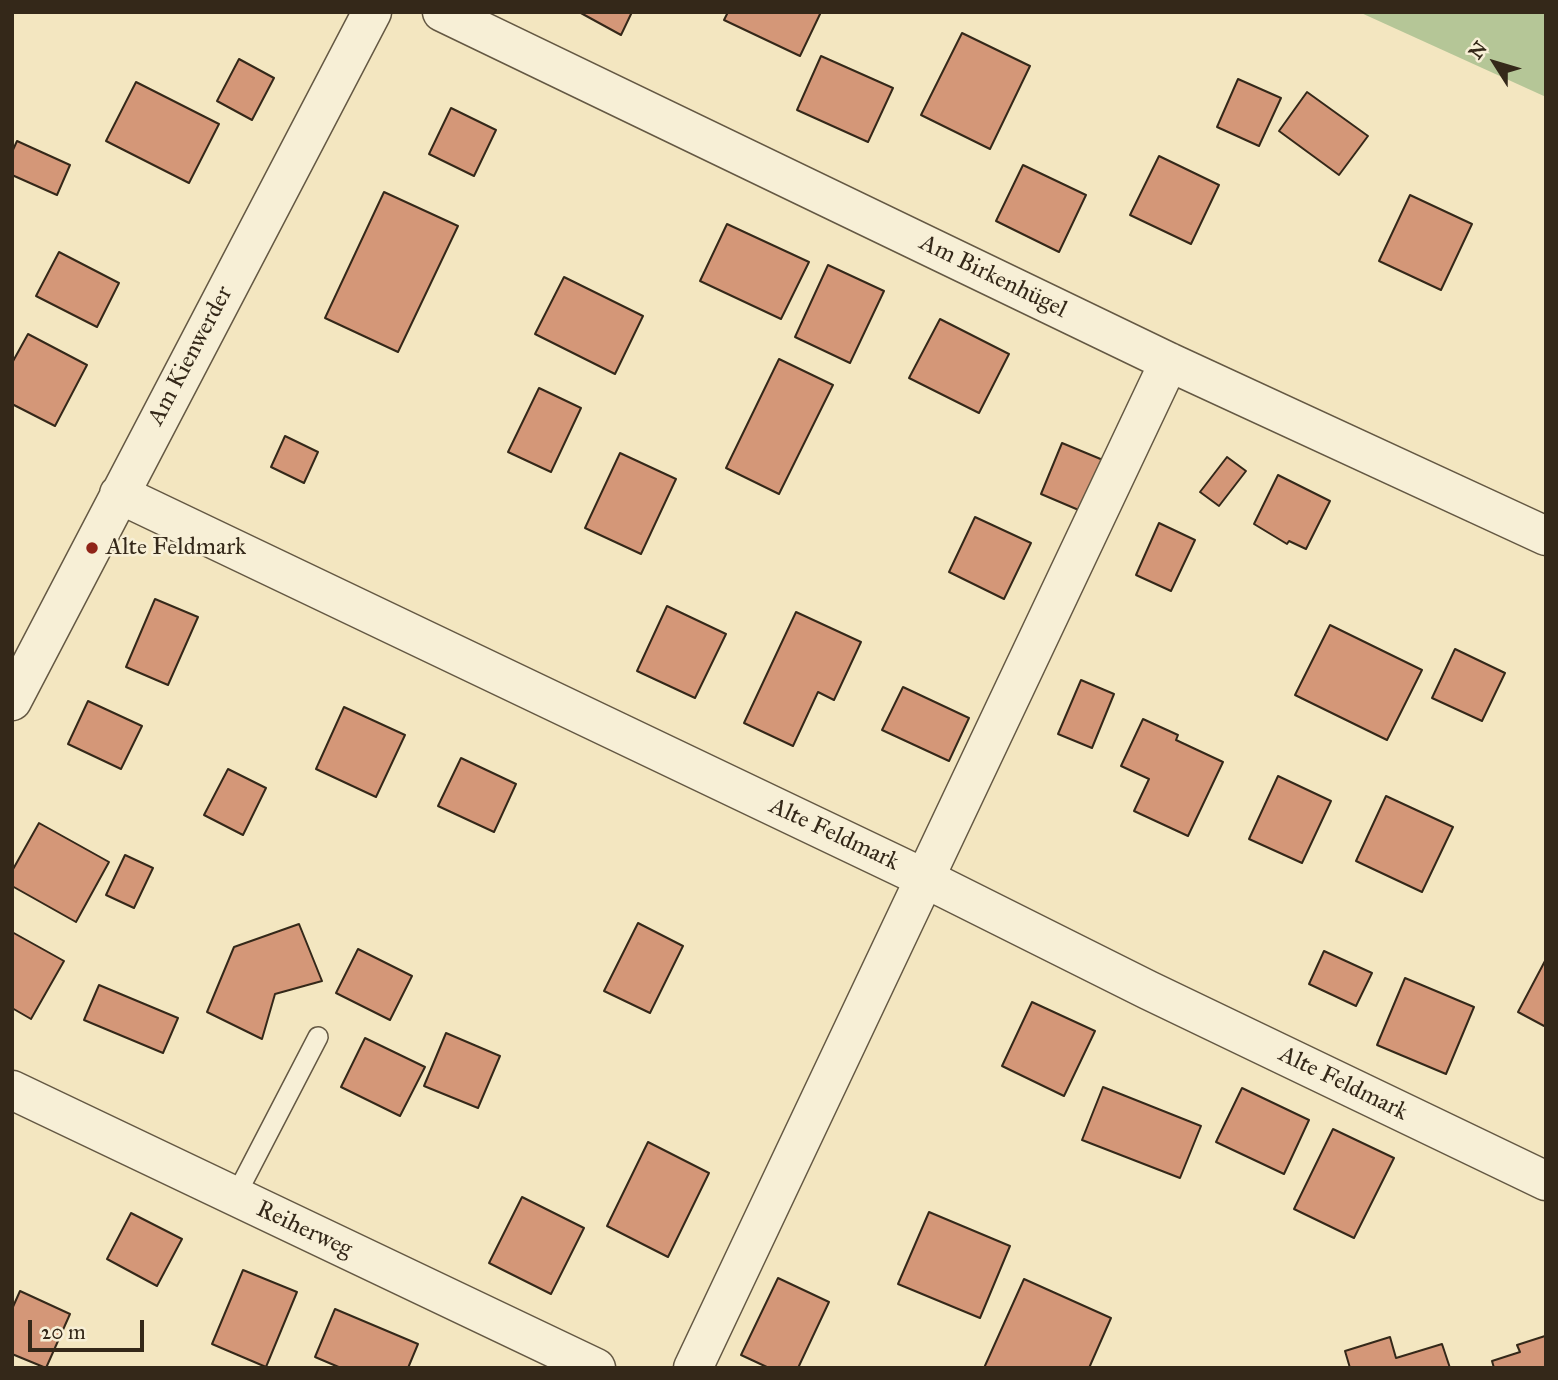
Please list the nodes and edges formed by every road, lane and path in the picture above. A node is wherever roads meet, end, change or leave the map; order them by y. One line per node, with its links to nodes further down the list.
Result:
1 (372, 12): 4 (street, Am Kienwerder)
2 (442, 12): 3 (street, Am Birkenhügel)
3 (1162, 376): 5 (street, Am Birkenhügel); 7 (street)
4 (119, 494): 6 (street, Am Kienwerder); 7 (street, Alte Feldmark)
5 (1546, 536)
6 (12, 701)
7 (924, 878): 10 (street, Alte Feldmark); 13 (street)
8 (318, 1037): 11 (lane)
9 (12, 1090): 11 (street, Reiherweg)
10 (1546, 1181)
11 (235, 1197): 12 (street, Reiherweg)
12 (596, 1368)
13 (693, 1368)

